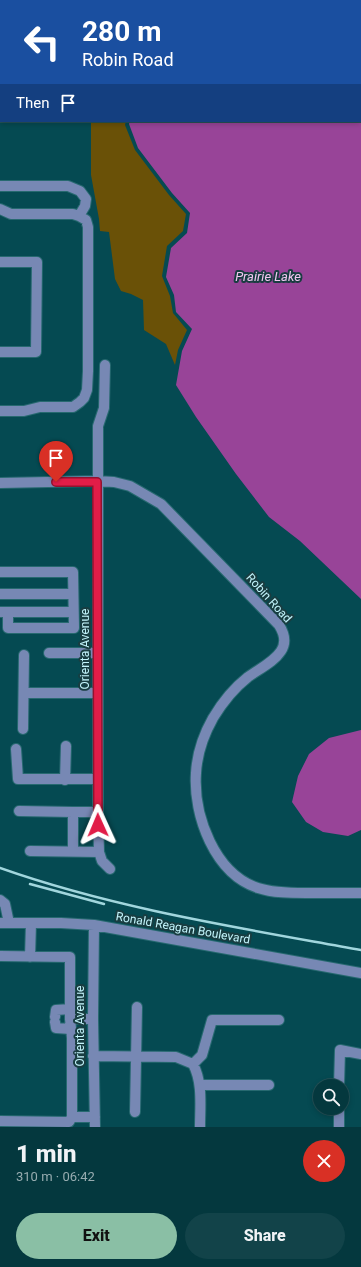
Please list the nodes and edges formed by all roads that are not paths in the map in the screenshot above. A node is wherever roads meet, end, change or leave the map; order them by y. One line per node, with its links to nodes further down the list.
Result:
1 (0, 186): 3 (street)
2 (0, 209): 3 (street)
3 (80, 216): 7 (street)
4 (0, 262): 5 (street)
5 (0, 352)
6 (105, 365): 8 (street, Orienta Avenue)
7 (0, 411)
8 (97, 482): 9 (street, Robin Road); 16 (street, Orienta Avenue); 32 (street, Robin Road)
9 (0, 483)
10 (0, 572): 12 (street)
11 (0, 594): 12 (street)
12 (73, 594): 14 (street)
13 (4, 612): 14 (street); 14 (street)
14 (74, 612)
15 (49, 653): 16 (street)
16 (98, 653): 19 (street, Orienta Avenue)
17 (24, 655): 18 (street)
18 (24, 693): 19 (street); 20 (street)
19 (98, 693): 23 (street, Orienta Avenue)
20 (23, 729)
21 (66, 746): 24 (street)
22 (16, 749): 24 (street)
23 (98, 779): 24 (street); 27 (street, Orienta Avenue)
24 (66, 780)
25 (19, 811): 26 (street)
26 (73, 812): 27 (street); 29 (street)
27 (98, 812): 30 (street, Orienta Avenue)
28 (30, 851): 29 (street)
29 (73, 852): 30 (street)
30 (99, 852): 31 (street)
31 (110, 869)
32 (361, 893)
33 (0, 900): 34 (street)
34 (4, 923): 35 (street, Ronald Reagan Boulevard)
35 (31, 923): 36 (street, Ronald Reagan Boulevard); 38 (street)
36 (94, 925): 39 (street, Ronald Reagan Boulevard); 42 (street, Orienta Avenue)
37 (0, 956): 38 (street)
38 (30, 957): 41 (street)
39 (361, 973)
40 (137, 1007): 46 (street)
41 (70, 1019): 41 (street); 42 (street); 53 (street)
42 (93, 1019): 45 (street, Orienta Avenue)
43 (279, 1020): 47 (street)
44 (361, 1054): 48 (street)
45 (93, 1056): 46 (street); 55 (street, Orienta Avenue)
46 (135, 1057): 47 (street); 51 (street)
47 (193, 1064): 49 (street)
48 (340, 1079)
49 (200, 1085): 50 (street); 56 (street)
50 (269, 1085)
51 (135, 1112)
52 (339, 1115): 57 (street)
53 (72, 1117): 54 (street); 55 (street)
54 (0, 1121)
55 (95, 1122)
56 (200, 1127)
57 (339, 1127)

